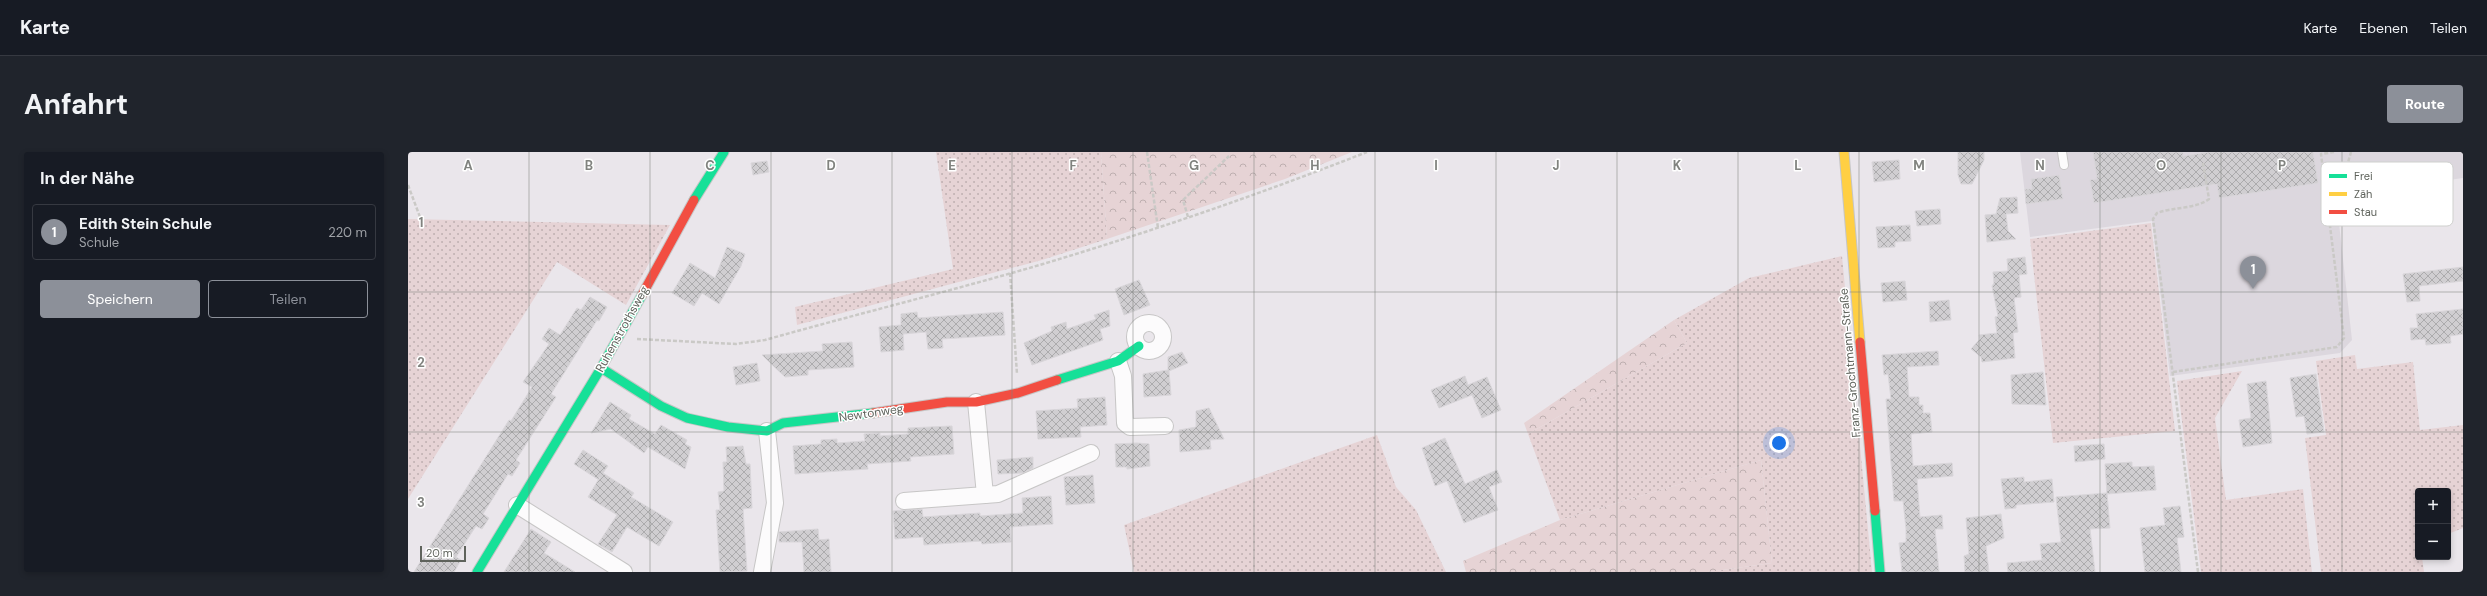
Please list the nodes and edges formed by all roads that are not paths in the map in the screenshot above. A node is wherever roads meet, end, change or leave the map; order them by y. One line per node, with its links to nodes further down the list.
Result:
1 (724, 152): 7 (street, Ruhenstrothsweg)
2 (1844, 152): 18 (street, Franz-Grochtmann-Straße)
3 (2062, 152): 4 (lane)
4 (2064, 165)
5 (1139, 346): 6 (street, Newtonweg)
6 (1118, 361): 8 (street, Newtonweg); 9 (street)
7 (601, 368): 10 (street); 14 (street, Ruhenstrothsweg)
8 (976, 402): 10 (street, Newtonweg); 12 (street)
9 (1165, 426)
10 (767, 431): 17 (street)
11 (1091, 453): 12 (street)
12 (985, 495): 13 (street)
13 (904, 500)
14 (517, 505): 15 (street, Ruhenstrothsweg); 16 (street)
15 (477, 572)
16 (624, 572)
17 (762, 572)
18 (1880, 572)

